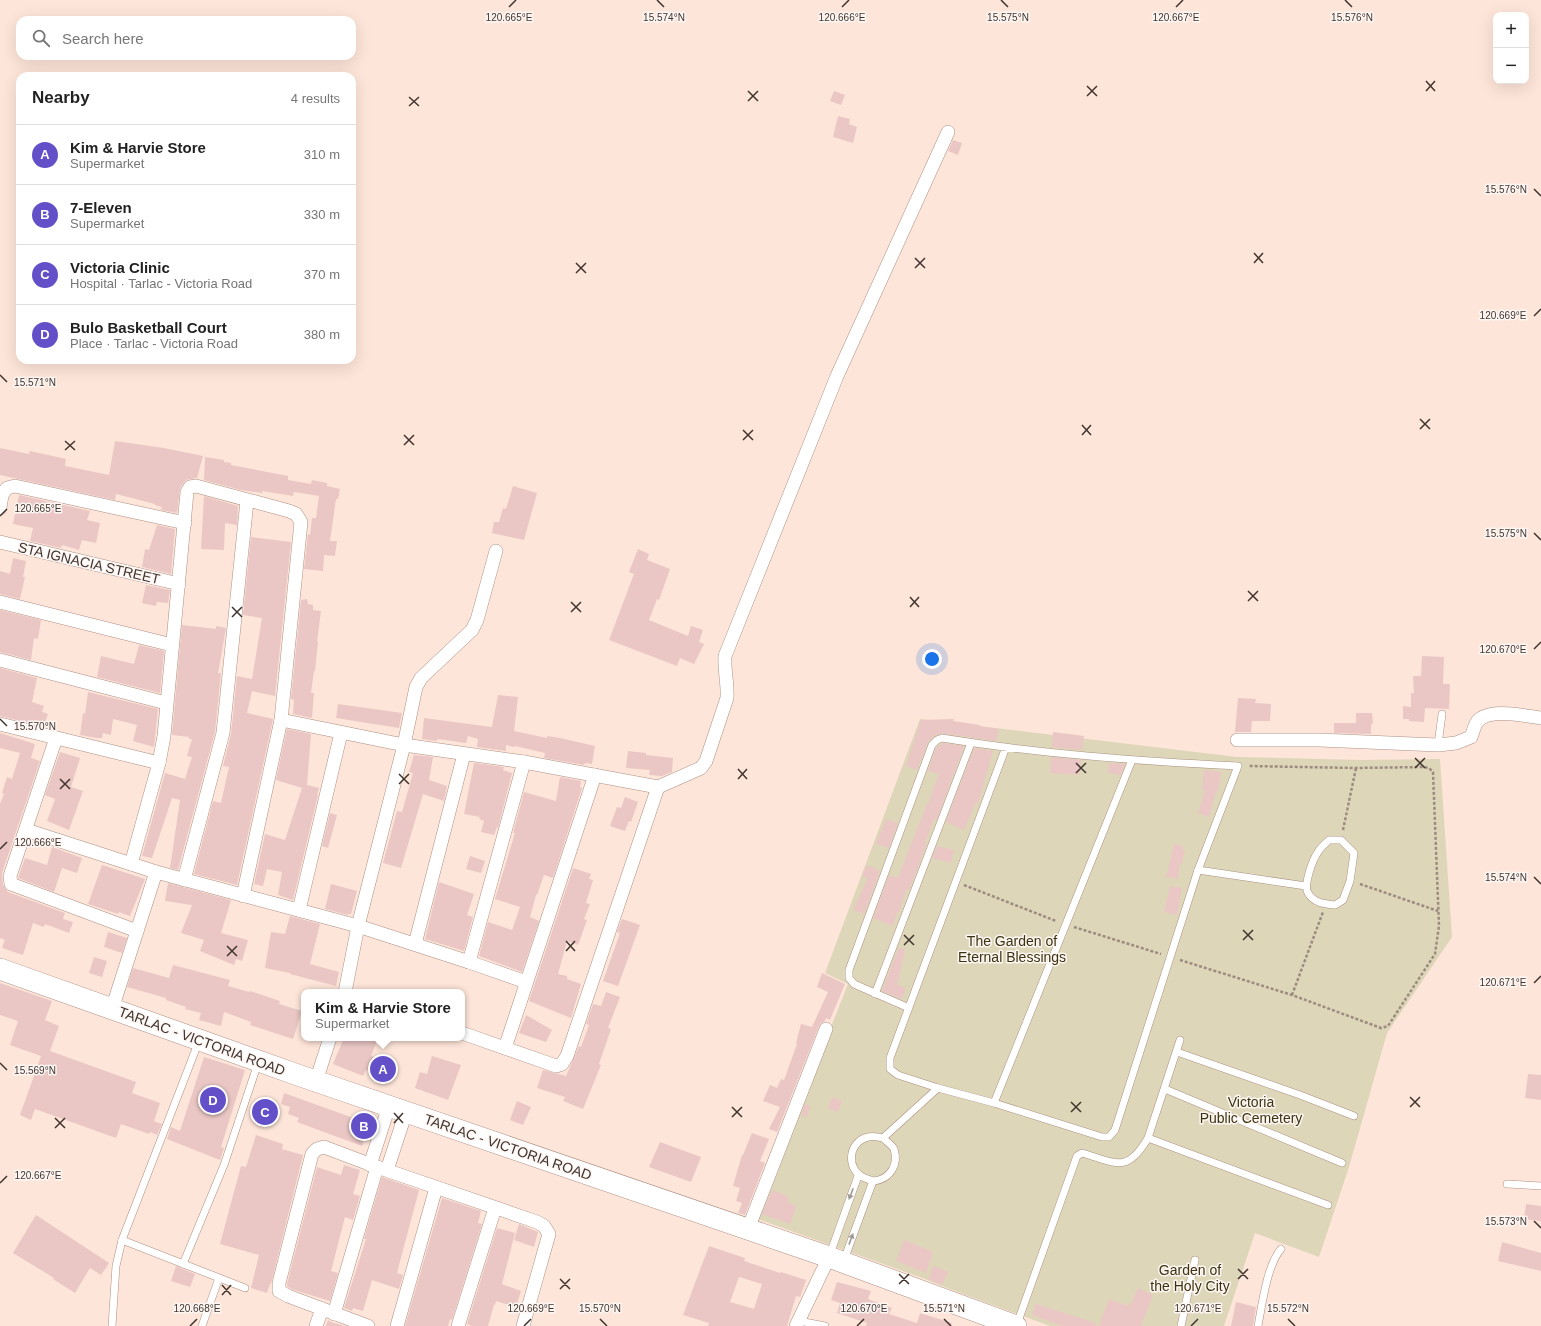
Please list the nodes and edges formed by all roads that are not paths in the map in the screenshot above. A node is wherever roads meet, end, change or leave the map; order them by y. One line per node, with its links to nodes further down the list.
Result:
1 (948, 132): 28 (street)
2 (246, 501): 4 (street); 14 (street); 33 (street)
3 (0, 508): 4 (street)
4 (185, 524): 7 (street)
5 (0, 542): 7 (street, STA IGNACIA STREET)
6 (496, 551): 20 (street)
7 (178, 584): 9 (street)
8 (0, 602): 9 (street)
9 (172, 645): 11 (street)
10 (0, 660): 11 (street)
11 (166, 703): 26 (street)
12 (1442, 714): 21 (lane)
13 (1541, 718): 21 (street)
14 (281, 720): 16 (street); 35 (street)
15 (0, 724): 17 (street)
16 (341, 733): 20 (street); 36 (street)
17 (56, 738): 26 (street); 29 (street)
18 (1237, 740): 21 (street)
19 (971, 743): 22 (lane); 44 (lane); 44 (lane)
20 (404, 745): 23 (street); 37 (street)
21 (1438, 745)
22 (1006, 747): 24 (lane); 45 (lane)
23 (464, 754): 25 (street); 39 (street)
24 (1132, 760): 31 (lane); 58 (lane)
25 (524, 762): 27 (street); 40 (street)
26 (159, 763): 30 (street)
27 (595, 775): 28 (street); 42 (street)
28 (658, 787): 52 (street)
29 (26, 830): 30 (street); 38 (street)
30 (131, 864): 32 (street)
31 (1198, 870): 34 (lane); 58 (lane)
32 (156, 872): 33 (street); 38 (street)
33 (184, 880): 35 (street)
34 (1306, 886): 34 (lane)
35 (243, 896): 36 (street)
36 (299, 910): 37 (street)
37 (358, 926): 39 (street); 43 (street)
38 (137, 931): 46 (street)
39 (415, 944): 40 (street)
40 (470, 962): 42 (street)
41 (0, 969): 46 (main road, TARLAC - VICTORIA ROAD)
42 (526, 982): 52 (street)
43 (346, 989)
44 (875, 994): 45 (lane)
45 (909, 1008): 56 (lane)
46 (112, 1009): 49 (main road, TARLAC - VICTORIA ROAD)
47 (826, 1029): 72 (street)
48 (465, 1034): 52 (street)
49 (199, 1040): 54 (main road, TARLAC - VICTORIA ROAD); 73 (lane)
50 (1180, 1040): 53 (lane)
51 (329, 1041): 55 (street)
52 (505, 1048)
53 (1177, 1052): 57 (lane); 60 (lane)
54 (258, 1061): 55 (main road, TARLAC - VICTORIA ROAD); 77 (lane)
55 (316, 1081): 59 (main road, TARLAC - VICTORIA ROAD)
56 (938, 1088): 58 (lane); 61 (lane)
57 (1165, 1090): 62 (lane); 63 (lane)
58 (994, 1103)
59 (397, 1109): 64 (street); 64 (street); 72 (main road, TARLAC - VICTORIA ROAD)
60 (1354, 1116)
61 (883, 1138): 65 (lane); 66 (lane)
62 (1148, 1138): 70 (lane); 91 (lane)
63 (1342, 1163)
64 (378, 1167): 69 (street); 80 (street); 81 (street)
65 (858, 1176): 66 (lane); 75 (lane, one-way to 75)
66 (873, 1181): 75 (lane, one-way to 66)
67 (1507, 1184): 68 (lane)
68 (1541, 1186)
69 (436, 1188): 71 (street); 87 (street)
70 (1328, 1205)
71 (495, 1208): 88 (street); 89 (street)
72 (748, 1229): 75 (main road, TARLAC - VICTORIA ROAD)
73 (122, 1240): 77 (lane); 83 (lane)
74 (1281, 1249): 93 (lane)
75 (836, 1259): 82 (street); 91 (main road, TARLAC - VICTORIA ROAD)
76 (1195, 1260): 92 (lane)
77 (183, 1264): 78 (lane)
78 (219, 1278): 79 (lane); 84 (lane)
79 (245, 1288)
80 (322, 1309): 81 (street); 85 (street)
81 (334, 1314): 86 (street)
82 (798, 1323): 90 (lane)
83 (112, 1326)
84 (202, 1326)
85 (316, 1326)
86 (368, 1326)
87 (397, 1326)
88 (458, 1326)
89 (523, 1326)
90 (825, 1326)
91 (1016, 1326)
92 (1181, 1326)
93 (1258, 1326)

